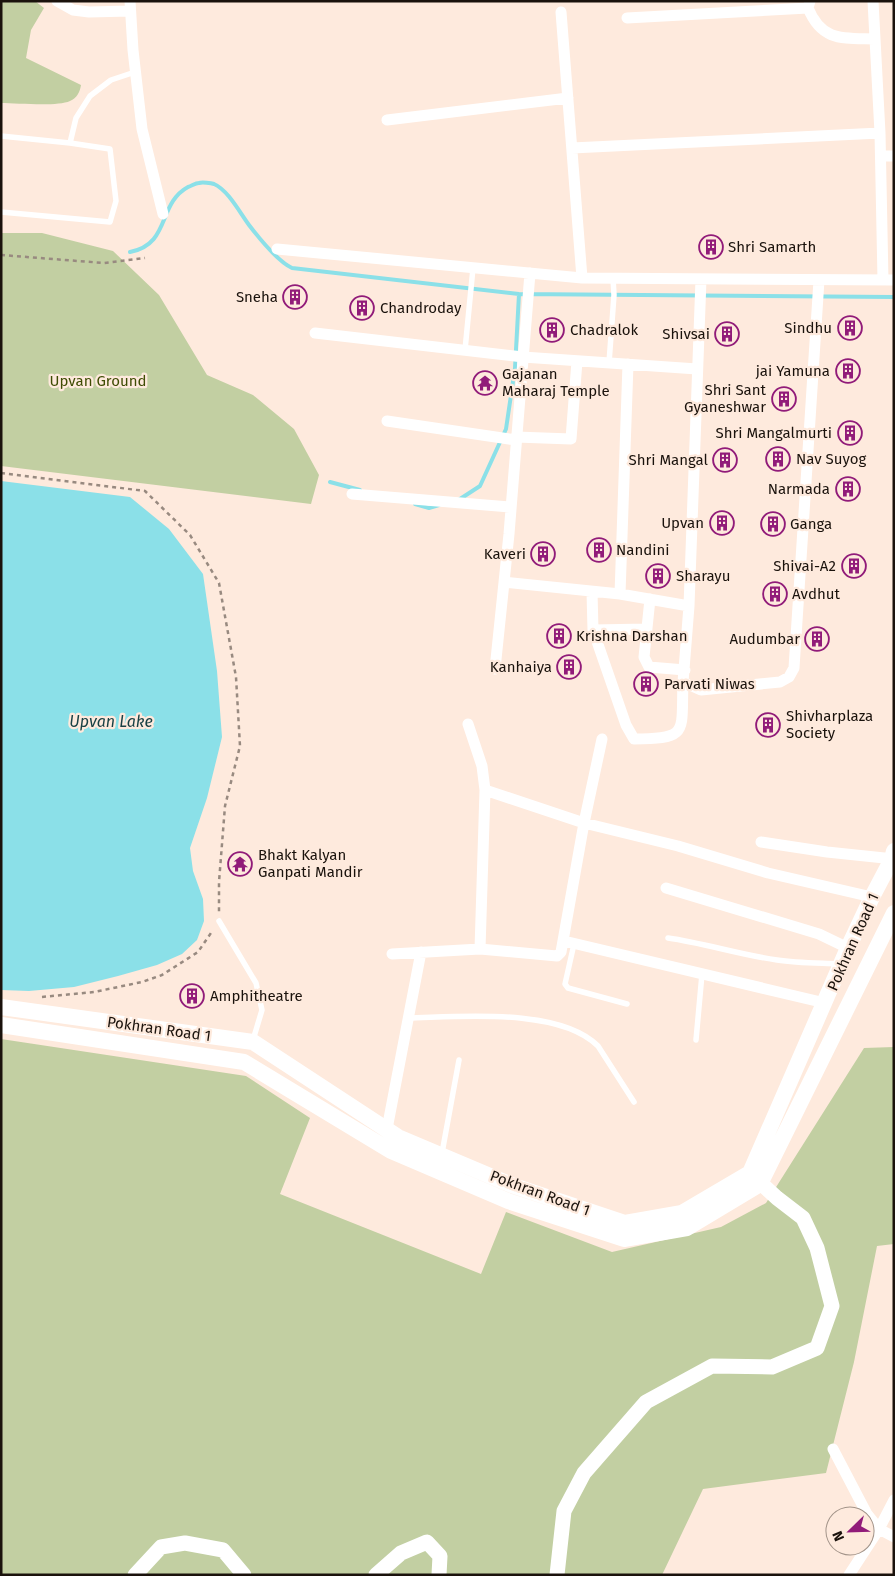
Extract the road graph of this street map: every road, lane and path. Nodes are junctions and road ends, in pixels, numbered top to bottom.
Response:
1 (57, 1) edge
2 (873, 1) edge
3 (809, 5) edge
4 (130, 6) edge
5 (561, 12) dead end
6 (627, 18) dead end
7 (875, 39) junction
8 (135, 72) junction
9 (568, 98) junction
10 (387, 120) dead end
11 (880, 133) junction
12 (1, 136) edge
13 (70, 143) junction
14 (572, 148) junction
15 (880, 156) junction
16 (894, 156) edge
17 (1, 212) edge
18 (163, 214) dead end
19 (277, 249) dead end
20 (1, 255) edge
21 (145, 258) dead end
22 (473, 268) junction
23 (530, 274) junction
24 (582, 278) junction
25 (613, 278) junction
26 (701, 279) junction
27 (819, 280) junction
28 (888, 280) edge
29 (315, 333) dead end
30 (465, 350) junction
31 (523, 357) junction
32 (577, 360) junction
33 (609, 363) junction
34 (628, 364) junction
35 (697, 369) junction
36 (387, 421) dead end
37 (516, 438) junction
38 (1, 473) edge
39 (352, 494) dead end
40 (510, 507) junction
41 (504, 582) junction
42 (592, 592) junction
43 (620, 594) junction
44 (650, 599) junction
45 (689, 606) junction
46 (647, 629) junction
47 (593, 630) junction
48 (495, 669) dead end
49 (685, 670) junction
50 (683, 682) junction
51 (468, 724) dead end
52 (602, 739) dead end
53 (485, 790) junction
54 (584, 823) junction
55 (760, 842) dead end
56 (893, 856) edge
57 (666, 888) dead end
58 (872, 897) junction
59 (894, 912) edge
60 (219, 921) junction
61 (668, 938) dead end
62 (569, 943) junction
63 (848, 948) junction
64 (480, 950) junction
65 (420, 952) junction
66 (392, 954) dead end
67 (842, 964) junction
68 (702, 974) junction
69 (40, 997) dead end
70 (825, 1003) junction
71 (628, 1004) dead end
72 (1, 1007) edge
73 (408, 1018) junction
74 (1, 1025) edge
75 (696, 1040) dead end
76 (253, 1042) junction
77 (459, 1060) dead end
78 (244, 1062) junction
79 (634, 1102) dead end
80 (386, 1129) junction
81 (442, 1155) junction
82 (755, 1178) junction
83 (833, 1449) dead end
84 (894, 1500) edge
85 (879, 1529) junction
86 (894, 1537) edge
87 (135, 1575) edge
88 (244, 1575) edge
89 (376, 1575) edge
90 (439, 1575) edge
91 (557, 1575) edge
92 (849, 1575) edge

1 - 4 street
2 - 7 street
3 - 6 street
3 - 7 street
4 - 8 street
5 - 9 street
7 - 11 street
8 - 13 lane
8 - 18 street
9 - 10 street
9 - 14 street
11 - 14 street
11 - 15 street
12 - 13 lane
13 - 17 lane
14 - 24 street
15 - 16 street
15 - 28 street
19 - 22 street
20 - 21 path
22 - 23 street
22 - 30 lane
23 - 24 street
23 - 31 street
24 - 25 street
25 - 26 street
25 - 33 lane
26 - 27 street
26 - 35 street
27 - 28 street
27 - 50 street
29 - 30 street
30 - 31 street
31 - 32 street
31 - 37 street
32 - 33 street
32 - 37 street
33 - 34 street
34 - 35 street
34 - 43 street
35 - 45 street
36 - 37 street
37 - 40 street
38 - 60 path
39 - 40 street
40 - 41 street
41 - 42 street
41 - 48 street
42 - 43 street
42 - 47 street
43 - 44 street
44 - 45 street
44 - 46 street
45 - 49 street
46 - 47 street
46 - 49 street
47 - 50 street
49 - 50 street
51 - 53 street
52 - 54 street
53 - 54 street
53 - 64 street
54 - 58 street
54 - 62 street
55 - 56 street
56 - 58 main road, Pokhran Road 1
57 - 63 street
58 - 63 main road, Pokhran Road 1
59 - 82 main road, Pokhran Road 1
60 - 69 path
60 - 76 lane
61 - 67 lane
62 - 64 street
62 - 68 street
62 - 71 lane
63 - 67 main road, Pokhran Road 1
64 - 65 street
65 - 66 street
65 - 73 street
67 - 70 main road, Pokhran Road 1
68 - 70 street
68 - 75 lane
70 - 82 main road, Pokhran Road 1
72 - 76 main road, Pokhran Road 1
73 - 79 lane
73 - 80 street
74 - 78 main road, Pokhran Road 1
76 - 78 main road
76 - 80 main road, Pokhran Road 1
77 - 81 lane
78 - 82 main road, Pokhran Road 1
80 - 81 main road, Pokhran Road 1
81 - 82 main road, Pokhran Road 1
82 - 91 street
83 - 85 street
84 - 85 street
85 - 86 street
85 - 92 street
87 - 88 street
89 - 90 street

